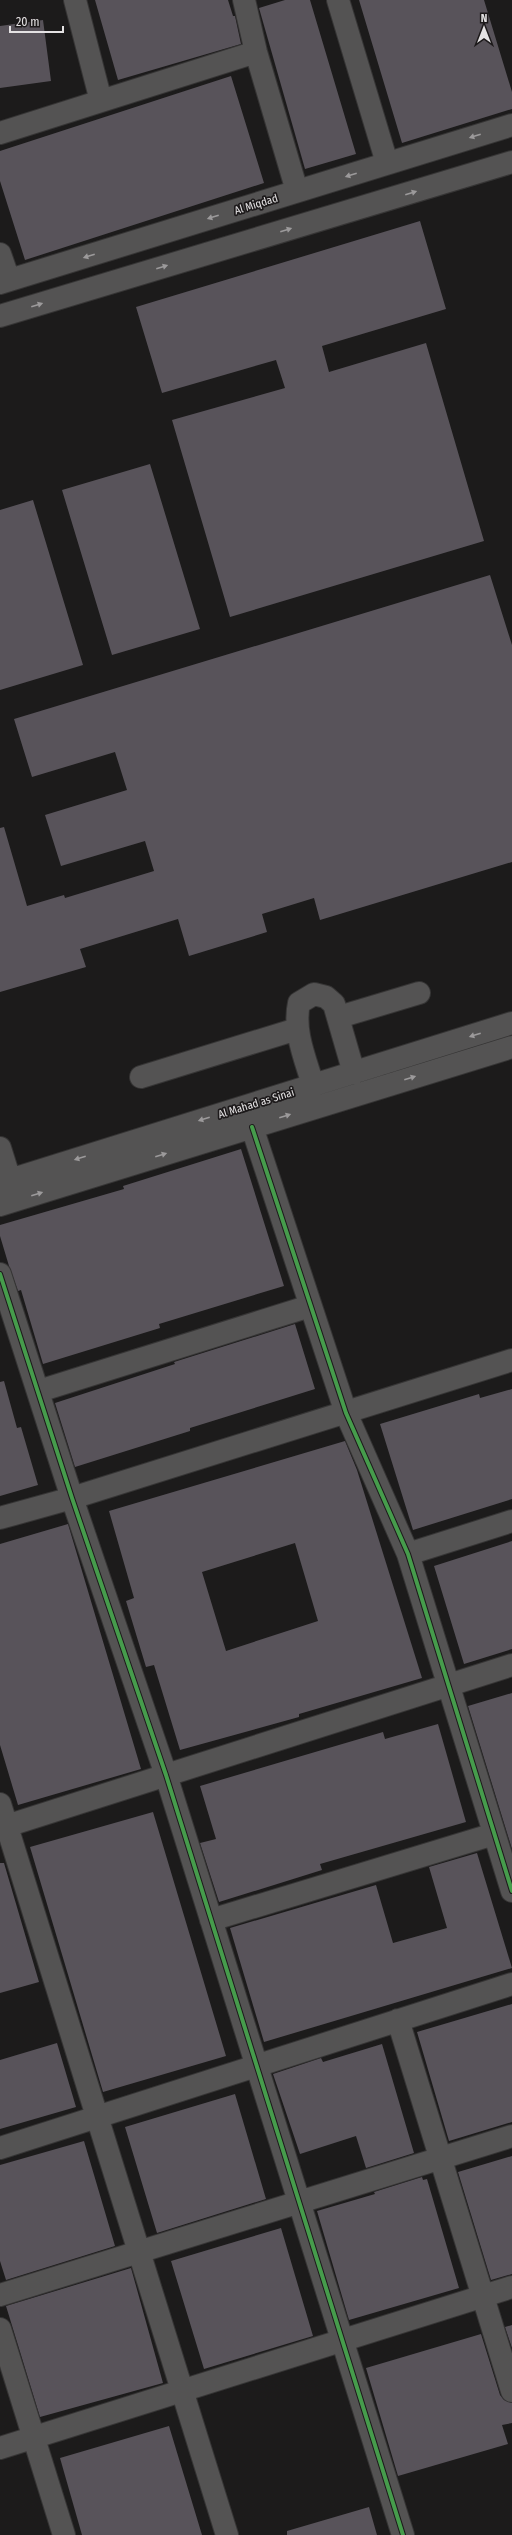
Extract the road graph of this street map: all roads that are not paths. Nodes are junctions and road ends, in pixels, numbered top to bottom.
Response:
1 (75, 0) edge
2 (244, 0) edge
3 (338, 0) edge
4 (256, 52) junction
5 (101, 101) junction
6 (512, 125) edge
7 (0, 133) edge
8 (512, 162) edge
9 (387, 163) junction
10 (297, 191) junction
11 (0, 254) edge
12 (4, 282) edge
13 (0, 316) edge
14 (419, 993) dead end
15 (339, 1017) junction
16 (512, 1023) edge
17 (297, 1029) junction
18 (512, 1047) edge
19 (354, 1073) junction
20 (141, 1077) dead end
21 (313, 1085) junction
22 (252, 1127) junction
23 (0, 1148) edge
24 (5, 1182) edge
25 (0, 1205) edge
26 (0, 1274) edge
27 (310, 1306) junction
28 (512, 1360) edge
29 (39, 1391) junction
30 (346, 1413) junction
31 (72, 1498) junction
32 (0, 1518) edge
33 (512, 1521) edge
34 (408, 1554) junction
35 (512, 1665) edge
36 (448, 1685) junction
37 (166, 1775) junction
38 (0, 1804) edge
39 (4, 1826) edge
40 (494, 1834) junction
41 (512, 1891) edge
42 (211, 1920) junction
43 (512, 1984) edge
44 (398, 2020) junction
45 (257, 2066) junction
46 (97, 2116) junction
47 (512, 2136) edge
48 (0, 2148) edge
49 (441, 2158) junction
50 (299, 2202) junction
51 (139, 2252) junction
52 (512, 2287) edge
53 (0, 2295) edge
54 (483, 2297) junction
55 (0, 2329) edge
56 (343, 2341) junction
57 (182, 2391) junction
58 (512, 2391) edge
59 (34, 2438) junction
60 (0, 2448) edge
61 (64, 2535) edge
62 (226, 2535) edge
63 (403, 2535) edge

1 - 5 street
2 - 4 street
3 - 9 street
4 - 5 street
4 - 10 street
5 - 7 street
6 -> 9 street, Al Miqdad
13 -> 8 street
9 -> 10 street, Al Miqdad
10 -> 12 street, Al Miqdad
11 - 12 street
14 - 15 street
15 - 17 street
15 - 19 street
16 -> 19 street, Al Mahad as Sinai
17 - 20 street
17 - 21 street
22 -> 18 street, Al Mahad as Sinai
19 - 21 street, Al Mahad as Sinai
21 -> 24 street, Al Mahad as Sinai
25 -> 22 street, Al Mahad as Sinai
22 - 27 street
23 - 24 street
26 - 29 street
27 - 29 street
27 - 30 street
28 - 30 street
29 - 31 street
30 - 31 street
30 - 34 street
31 - 32 street
31 - 37 street
33 - 34 street
34 - 36 street
35 - 36 street
36 - 37 street
36 - 40 street
37 - 39 street
37 - 42 street
38 - 39 street
39 - 46 street
40 - 41 street
40 - 42 street
42 - 45 street
43 - 44 street
44 - 45 street
44 - 49 street
45 - 46 street
45 - 50 street
46 - 48 street
46 - 51 street
47 - 49 street
49 - 50 street
49 - 54 street
50 - 51 street
50 - 56 street
51 - 53 street
51 - 57 street
52 - 54 street
54 - 56 street
54 - 58 street
55 - 59 street
56 - 57 street
56 - 63 street
57 - 59 street
57 - 62 street
59 - 60 street
59 - 61 street

